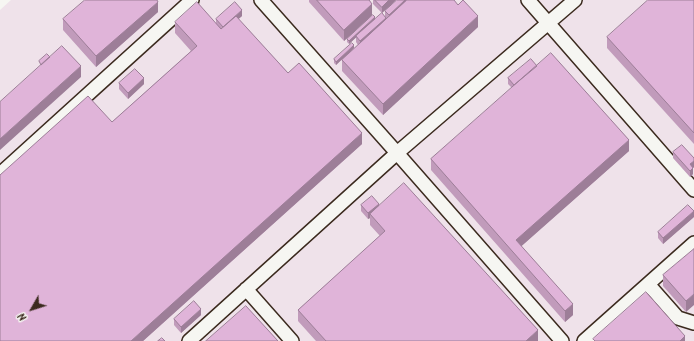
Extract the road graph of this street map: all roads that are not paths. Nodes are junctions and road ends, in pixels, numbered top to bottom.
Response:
1 (192, 0) edge
2 (261, 0) edge
3 (528, 0) edge
4 (575, 0) edge
5 (549, 24) junction
6 (397, 153) junction
7 (0, 174) edge
8 (694, 190) edge
9 (694, 242) edge
10 (648, 284) junction
11 (246, 289) junction
12 (694, 323) edge
13 (189, 341) edge
14 (292, 341) edge
15 (562, 341) edge
16 (584, 341) edge

1 - 7 street
2 - 6 street
3 - 5 street
4 - 5 street
5 - 6 street
5 - 8 street
6 - 11 street
6 - 15 street
9 - 10 street
10 - 12 street
10 - 16 street
11 - 13 street
11 - 14 street

